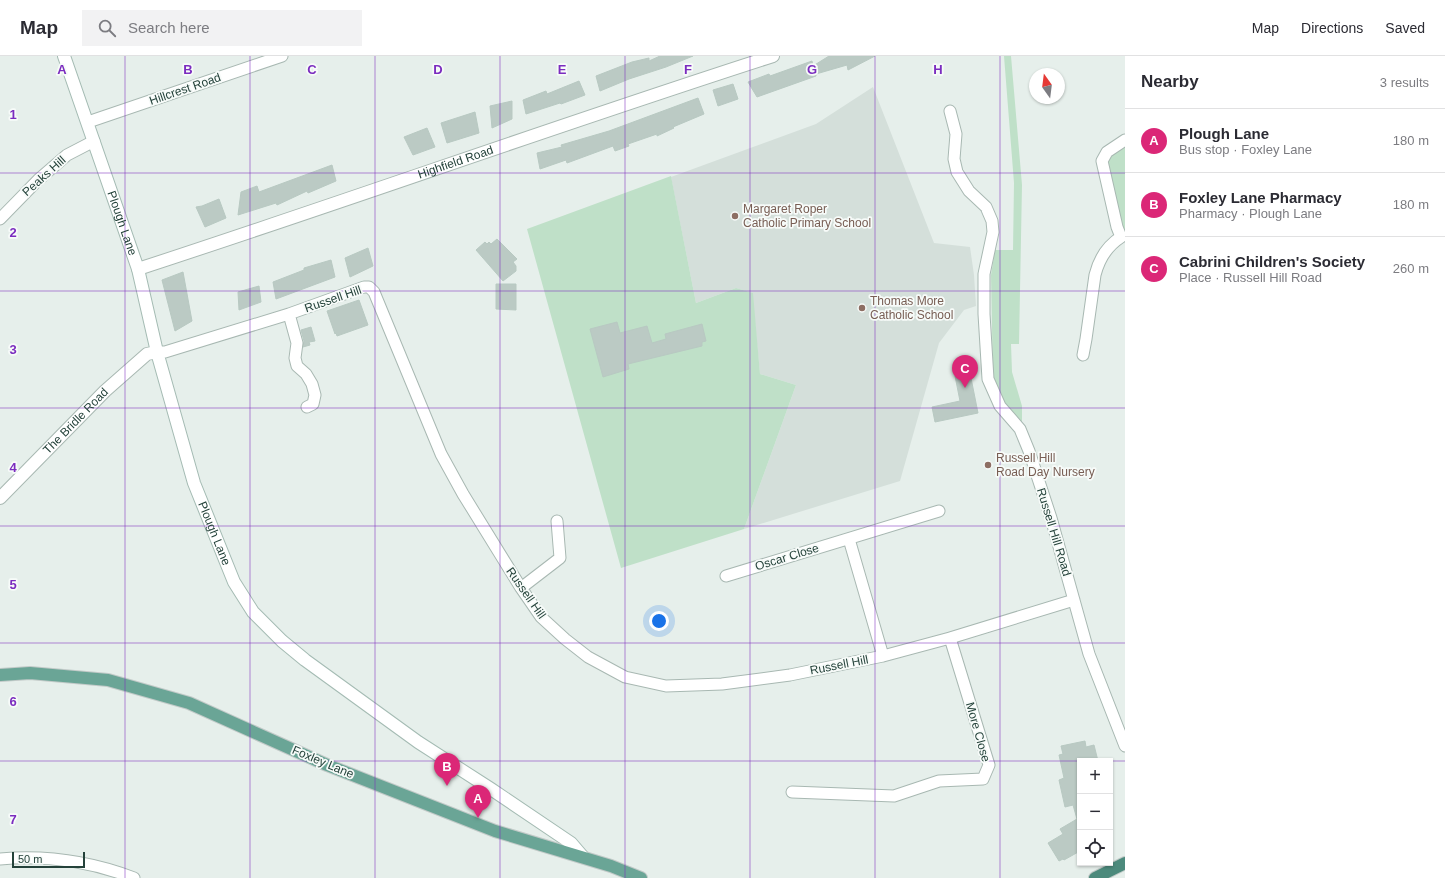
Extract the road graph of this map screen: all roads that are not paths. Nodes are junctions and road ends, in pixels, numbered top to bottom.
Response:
1 (64, 56) edge
2 (282, 56) edge
3 (773, 56) edge
4 (269, 58) edge
5 (950, 111) dead end
6 (88, 122) junction
7 (1125, 140) edge
8 (94, 141) junction
9 (0, 220) edge
10 (1123, 237) edge
11 (138, 270) junction
12 (289, 314) junction
13 (157, 352) junction
14 (1083, 355) dead end
15 (307, 407) dead end
16 (0, 498) edge
17 (939, 512) dead end
18 (557, 521) dead end
19 (849, 539) junction
20 (726, 576) dead end
21 (521, 588) junction
22 (1074, 600) junction
23 (950, 638) junction
24 (883, 656) junction
25 (0, 676) edge
26 (1125, 746) edge
27 (792, 792) dead end
28 (582, 857) junction
29 (0, 859) edge
30 (1125, 863) edge
31 (134, 878) edge
32 (641, 878) edge
33 (1095, 878) edge

1 - 6 main road, Plough Lane
2 - 4 street, Hillcrest Road
3 - 11 main road, Highfield Road
4 - 6 street, Hillcrest Road
5 - 22 street, Russell Hill Road
6 - 8 main road, Plough Lane
7 - 10 street
8 - 9 street, Peaks Hill
8 - 11 main road, Plough Lane
10 - 14 street
11 - 13 main road, Plough Lane
12 - 13 street, Russell Hill
12 - 15 street
12 - 21 street, Russell Hill
13 - 16 main road, The Bridle Road
13 - 28 main road, Plough Lane
17 - 19 street, Oscar Close
18 - 21 street
19 - 20 street, Oscar Close
19 - 24 street
21 - 24 street, Russell Hill
22 - 23 street, Russell Hill
22 - 26 street, Russell Hill Road
23 - 24 street, Russell Hill
23 - 27 street, More Close
25 - 28 main road, Foxley Lane
28 - 32 main road, Foxley Lane
29 - 31 street
30 - 33 highway

